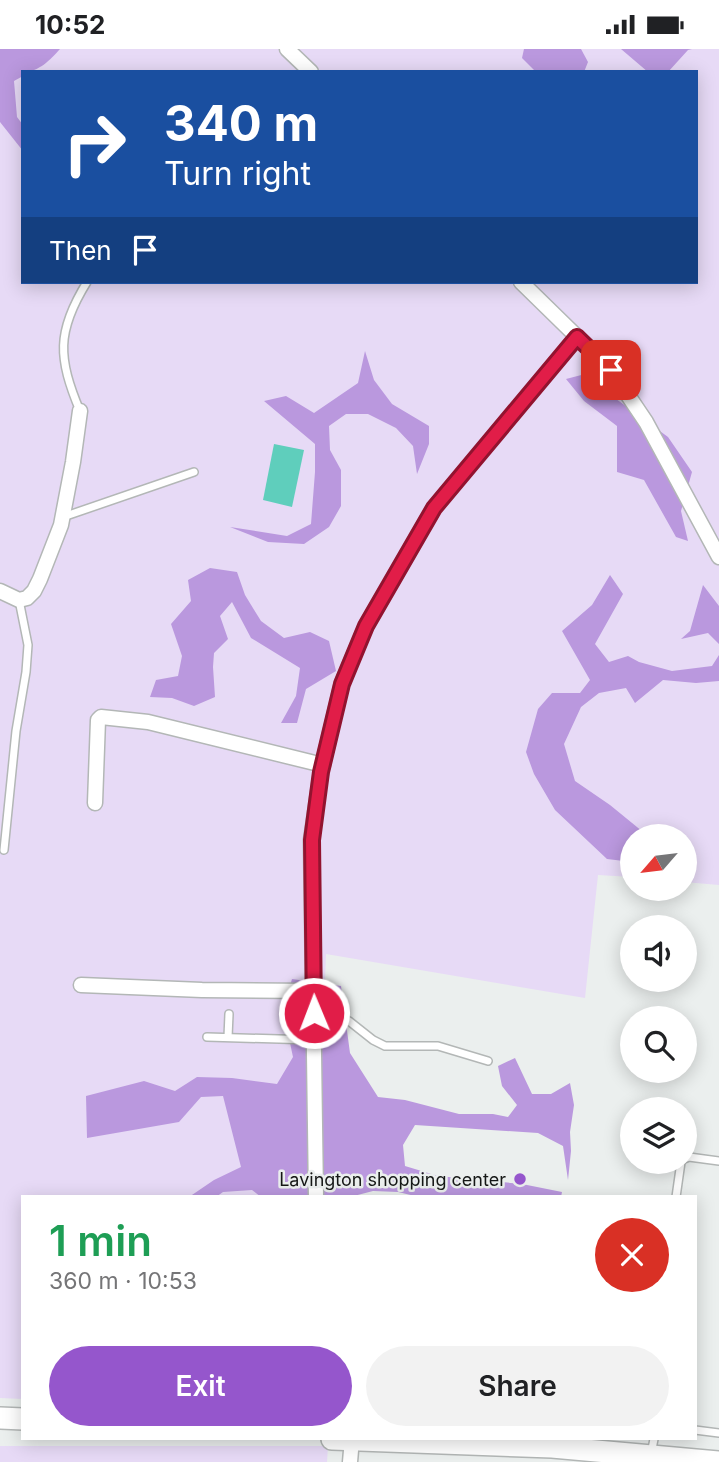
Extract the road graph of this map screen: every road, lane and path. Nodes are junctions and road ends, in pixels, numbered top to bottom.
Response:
1 (294, 51) edge
2 (309, 70) edge
3 (87, 284) edge
4 (523, 284) edge
5 (577, 337) junction
6 (80, 411) joint
7 (194, 472) dead end
8 (63, 517) junction
9 (719, 557) edge
10 (0, 591) edge
11 (19, 600) junction
12 (323, 765) junction
13 (95, 803) dead end
14 (4, 850) dead end
15 (81, 985) dead end
16 (312, 991) junction
17 (314, 1013) junction
18 (229, 1014) dead end
19 (207, 1037) dead end
20 (228, 1037) junction
21 (314, 1040) junction
22 (488, 1061) dead end
23 (697, 1158) edge
24 (719, 1161) edge
25 (680, 1174) edge
26 (316, 1195) edge
27 (676, 1195) edge
28 (0, 1418) edge
29 (21, 1419) edge
30 (697, 1430) edge
31 (719, 1433) edge
32 (352, 1440) edge
33 (377, 1440) edge
34 (643, 1452) edge
35 (350, 1462) edge
36 (718, 1462) edge

1 - 2 street
3 - 6 lane
4 - 5 street
5 - 9 street
5 - 12 street
6 - 8 street
7 - 8 lane
8 - 11 street
10 - 11 street
11 - 14 lane
12 - 13 street
12 - 16 street
15 - 16 street
16 - 17 street
17 - 21 street
17 - 22 lane
18 - 20 lane
19 - 20 lane
20 - 21 lane
21 - 26 street
23 - 24 lane
25 - 27 lane
28 - 29 main road
30 - 31 lane
32 - 35 street
33 - 34 main road
34 - 36 main road

